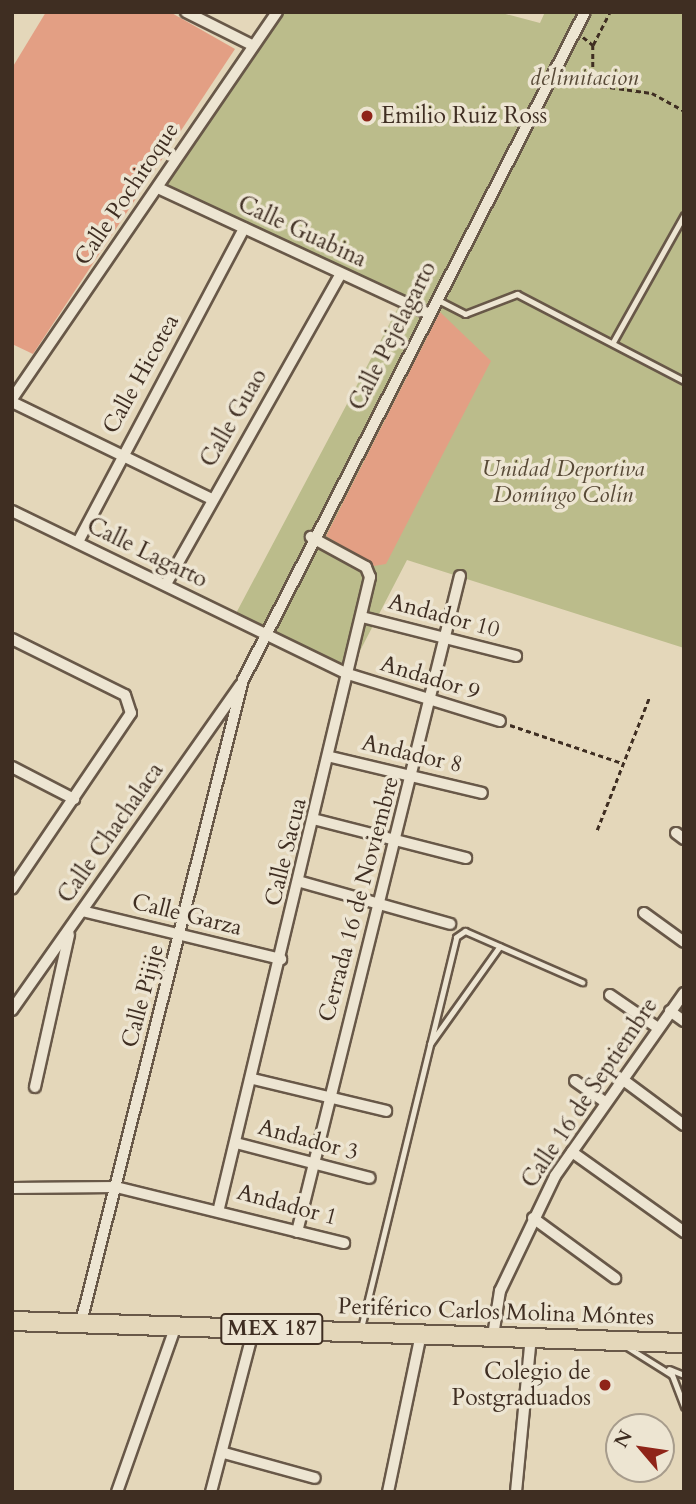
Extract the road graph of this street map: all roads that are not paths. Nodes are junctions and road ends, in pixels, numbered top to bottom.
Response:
1 (186, 12) edge
2 (277, 12) edge
3 (585, 12) edge
4 (252, 45) junction
5 (158, 188) junction
6 (684, 215) edge
7 (244, 228) junction
8 (341, 274) junction
9 (436, 299) junction
10 (429, 314) junction
11 (613, 342) junction
12 (684, 381) edge
13 (12, 401) edge
14 (120, 455) junction
15 (212, 499) junction
16 (12, 511) edge
17 (311, 537) junction
18 (78, 542) junction
19 (460, 576) dead end
20 (166, 584) junction
21 (362, 617) junction
22 (262, 634) junction
23 (12, 639) edge
24 (446, 639) junction
25 (516, 656) dead end
26 (348, 674) junction
27 (243, 680) junction
28 (432, 702) junction
29 (500, 721) road end
30 (331, 757) junction
31 (12, 767) edge
32 (412, 776) junction
33 (482, 793) dead end
34 (74, 799) junction
35 (317, 820) junction
36 (395, 842) junction
37 (466, 858) dead end
38 (301, 882) junction
39 (12, 889) edge
40 (379, 903) junction
41 (82, 911) junction
42 (643, 913) dead end
43 (450, 925) dead end
44 (70, 928) junction
45 (181, 934) junction
46 (684, 943) edge
47 (500, 946) junction
48 (281, 959) junction
49 (582, 982) dead end
50 (684, 993) edge
51 (610, 995) dead end
52 (12, 1010) edge
53 (670, 1012) junction
54 (684, 1021) edge
55 (658, 1028) junction
56 (428, 1046) junction
57 (253, 1079) junction
58 (622, 1079) junction
59 (575, 1081) dead end
60 (35, 1087) dead end
61 (329, 1098) junction
62 (605, 1102) junction
63 (386, 1111) dead end
64 (684, 1125) edge
65 (236, 1143) junction
66 (572, 1152) junction
67 (313, 1162) junction
68 (370, 1178) dead end
69 (116, 1187) junction
70 (12, 1188) edge
71 (219, 1208) junction
72 (533, 1219) junction
73 (297, 1231) junction
74 (684, 1232) edge
75 (344, 1242) dead end
76 (615, 1278) dead end
77 (12, 1321) edge
78 (81, 1322) junction
79 (176, 1325) junction
80 (254, 1328) junction
81 (360, 1331) junction
82 (421, 1334) junction
83 (493, 1336) junction
84 (531, 1336) junction
85 (615, 1340) junction
86 (684, 1343) edge
87 (657, 1364) junction
88 (684, 1375) edge
89 (684, 1407) edge
90 (224, 1452) junction
91 (315, 1478) dead end
92 (117, 1492) edge
93 (211, 1492) edge
94 (388, 1492) edge
95 (516, 1492) edge

1 - 4 street
2 - 4 street, Calle Pochitoque
3 - 9 street, Calle Pejelagarto
4 - 5 street, Calle Pochitoque
5 - 7 street, Calle Guabina
5 - 13 street, Calle Pochitoque
6 - 11 lane
7 - 8 street, Calle Guabina
7 - 14 street, Calle Hicotea
8 - 10 street, Calle Guabina
8 - 15 street, Calle Guao
9 - 10 street, Calle Pejelagarto
9 - 11 lane
10 - 17 street, Calle Pejelagarto
11 - 12 lane
13 - 14 street
14 - 15 street
14 - 18 street, Calle Hicotea
15 - 20 street, Calle Guao
16 - 18 street, Calle Lagarto
17 - 21 street, Calle Sacua
17 - 22 street, Calle Pejelagarto
18 - 20 street, Calle Lagarto
19 - 24 street, Cerrada 16 de Noviembre
20 - 22 street, Calle Lagarto
21 - 24 street, Andador 10
21 - 26 street, Calle Sacua
22 - 26 street, Calle Lagarto
22 - 27 street, Calle Pejelagarto
23 - 34 street
24 - 25 street, Andador 10
24 - 28 street, Cerrada 16 de Noviembre
26 - 28 street, Andador 9
26 - 30 street, Calle Sacua
27 - 41 street, Calle Chachalaca
27 - 45 street, Calle Pijije
28 - 29 street, Andador 9
28 - 32 street, Cerrada 16 de Noviembre
30 - 32 street, Andador 8
30 - 35 street, Calle Sacua
31 - 34 street
32 - 33 street, Andador 8
32 - 36 street, Cerrada 16 de Noviembre
34 - 39 street
35 - 36 street
35 - 38 street, Calle Sacua
36 - 37 street
36 - 40 street, Cerrada 16 de Noviembre
38 - 40 street
38 - 48 street, Calle Sacua
40 - 43 street
40 - 61 street, Cerrada 16 de Noviembre
41 - 44 street, Calle Chachalaca
41 - 45 street, Calle Garza
42 - 46 street
44 - 52 street, Calle Chachalaca
44 - 60 street
45 - 48 street, Calle Garza
45 - 69 street, Calle Pijije
47 - 49 lane
47 - 56 lane
47 - 56 lane
48 - 57 street, Calle Sacua
50 - 53 street, Calle 16 de Septiembre
51 - 55 street
53 - 54 street
53 - 55 street, Calle 16 de Septiembre
55 - 58 street, Calle 16 de Septiembre
56 - 81 lane
57 - 61 street
57 - 65 street, Calle Sacua
58 - 62 street, Calle 16 de Septiembre
58 - 64 street
59 - 62 street
61 - 63 street
61 - 67 street, Cerrada 16 de Noviembre
62 - 66 street, Calle 16 de Septiembre
65 - 67 street, Andador 3
65 - 71 street, Calle Sacua
66 - 72 street, Calle 16 de Septiembre
66 - 74 street
67 - 68 street, Andador 3
67 - 73 street, Cerrada 16 de Noviembre
69 - 70 street, Andador 1
69 - 71 street, Andador 1
69 - 78 street, Calle Pijije
71 - 73 street, Andador 1
72 - 76 street
72 - 83 street, Calle 16 de Septiembre
73 - 75 street, Andador 1
77 - 78 main road, Periférico Carlos Molina Móntes / MEX 187
78 - 79 main road, Periférico Carlos Molina Móntes / MEX 187
79 - 80 main road, Periférico Carlos Molina Móntes / MEX 187
79 - 92 street
80 - 81 main road, Periférico Carlos Molina Móntes / MEX 187
80 - 90 street
81 - 82 main road, Periférico Carlos Molina Móntes / MEX 187
82 - 83 main road, Periférico Carlos Molina Móntes / MEX 187
82 - 94 street
83 - 84 main road, Periférico Carlos Molina Móntes / MEX 187
84 - 85 main road, Periférico Carlos Molina Móntes / MEX 187
84 - 95 street
85 - 86 main road, Periférico Carlos Molina Móntes / MEX 187
85 - 87 lane
87 - 88 lane
87 - 89 lane
90 - 91 street
90 - 93 street

